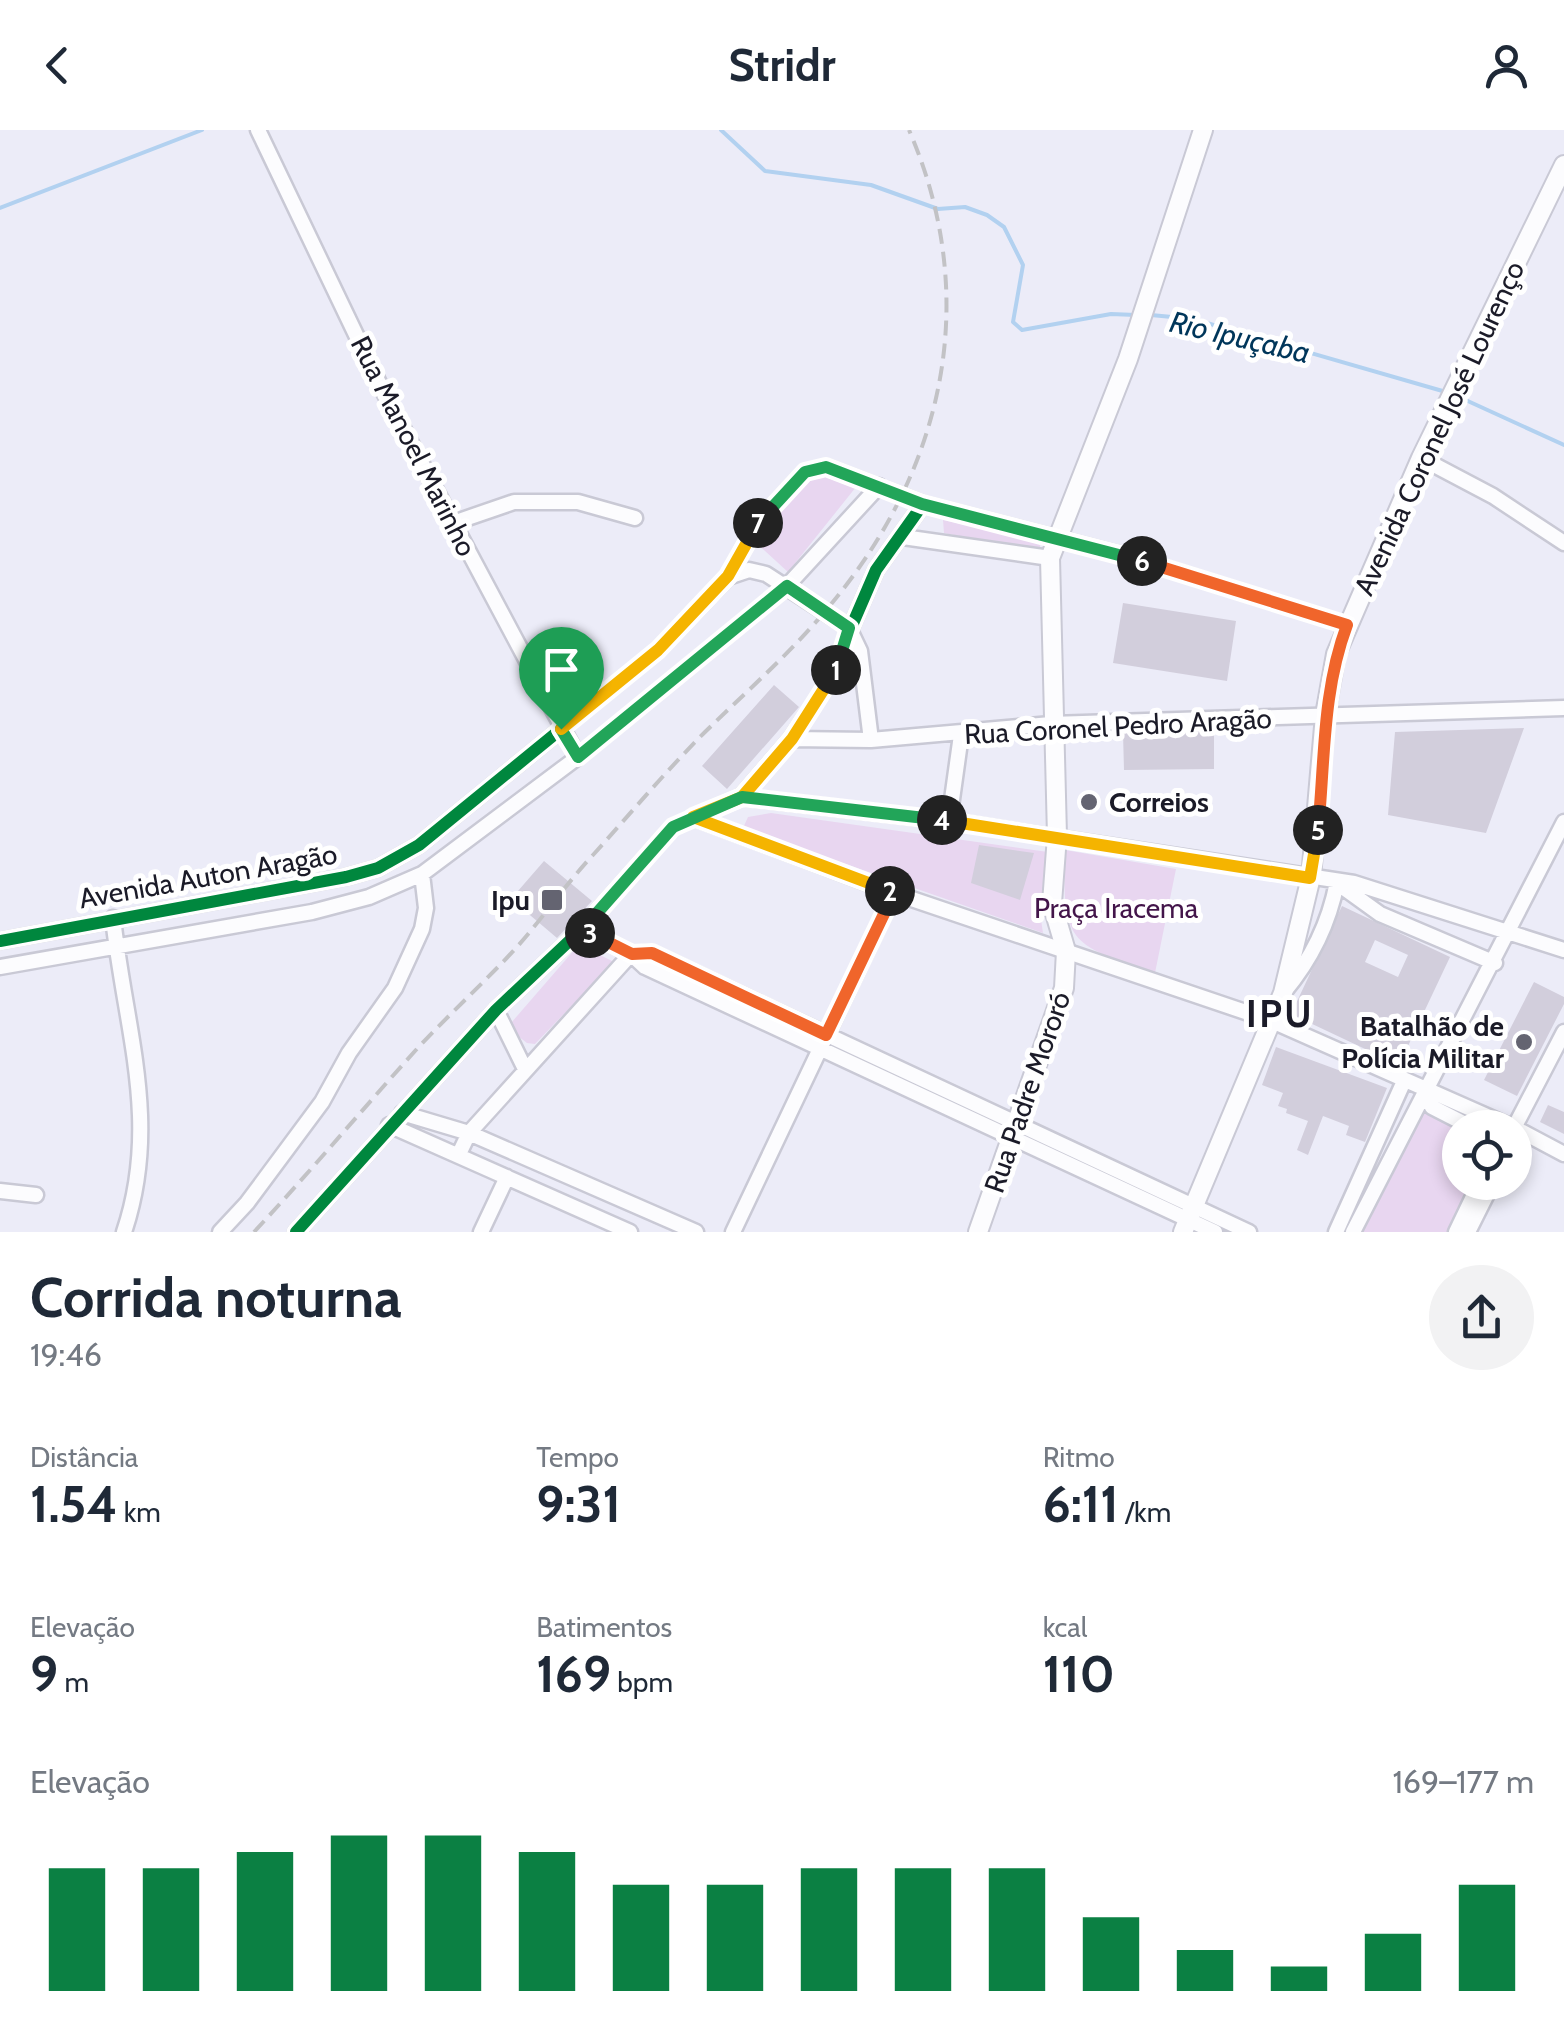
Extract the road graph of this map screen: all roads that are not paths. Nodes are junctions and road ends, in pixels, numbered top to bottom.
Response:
1 (1203, 130) edge
2 (261, 136) edge
3 (1564, 165) edge
4 (1421, 458) junction
5 (879, 486) junction
6 (922, 504) junction
7 (635, 518) dead end
8 (453, 523) junction
9 (902, 537) junction
10 (1057, 537) junction
11 (1564, 543) edge
12 (1050, 558) junction
13 (728, 576) junction
14 (787, 586) junction
15 (1347, 625) junction
16 (849, 628) junction
17 (1564, 708) edge
18 (1325, 715) junction
19 (1050, 724) junction
20 (561, 729) junction
21 (961, 735) junction
22 (792, 739) junction
23 (871, 740) junction
24 (578, 757) junction
25 (742, 797) junction
26 (693, 817) junction
27 (949, 820) junction
28 (1564, 822) edge
29 (1057, 836) junction
30 (422, 874) junction
31 (1310, 878) junction
32 (1337, 882) junction
33 (894, 893) junction
34 (113, 918) junction
35 (582, 930) junction
36 (1510, 933) junction
37 (0, 940) edge
38 (116, 947) junction
39 (1564, 950) edge
40 (1066, 951) junction
41 (632, 954) junction
42 (1495, 963) junction
43 (0, 967) edge
44 (1283, 992) junction
45 (496, 1010) junction
46 (1272, 1022) junction
47 (1564, 1032) edge
48 (823, 1041) junction
49 (525, 1069) junction
50 (1404, 1082) junction
51 (1423, 1089) junction
52 (1472, 1110) edge
53 (1523, 1110) edge
54 (402, 1112) junction
55 (1442, 1112) edge
56 (389, 1125) junction
57 (1015, 1130) junction
58 (469, 1134) junction
59 (1532, 1137) edge
60 (459, 1154) junction
61 (1564, 1154) edge
62 (507, 1177) junction
63 (0, 1191) edge
64 (36, 1195) dead end
65 (1471, 1200) edge
66 (1483, 1200) edge
67 (1188, 1220) edge
68 (124, 1232) edge
69 (220, 1232) edge
70 (296, 1232) edge
71 (481, 1232) edge
72 (630, 1232) edge
73 (696, 1232) edge
74 (733, 1232) edge
75 (978, 1232) edge
76 (1215, 1232) edge
77 (1249, 1232) edge
78 (1336, 1232) edge
79 (1354, 1232) edge
80 (1456, 1232) edge
81 (1468, 1232) edge

1 - 10 main road
2 - 8 street, Rua Manoel Marinho
3 - 4 main road, Avenida Coronel José Lourenço
4 - 11 street
4 - 15 main road, Avenida Coronel José Lourenço
5 - 6 street, Avenida Auton Aragão
5 - 13 street, Avenida Auton Aragão
5 - 14 street, Avenida Auton Aragão
6 - 9 street
6 - 10 street, Avenida Auton Aragão
7 - 8 street
8 - 20 street, Rua Manoel Marinho
9 - 12 street
9 - 16 street
10 - 12 main road
10 - 15 street, Avenida Auton Aragão
12 - 19 main road
13 - 14 street
13 - 20 street, Avenida Auton Aragão
14 - 16 street
14 - 24 street, Avenida Auton Aragão
15 - 18 main road, Avenida Coronel José Lourenço
16 - 22 street
16 - 23 street
17 - 18 street, Rua Coronel Pedro Aragão
18 - 19 street, Rua Coronel Pedro Aragão
18 - 31 main road, Avenida Coronel José Lourenço
19 - 21 street, Rua Coronel Pedro Aragão
19 - 29 main road
20 - 24 street, Rua Manoel Marinho
20 - 34 street, Avenida Auton Aragão
21 - 23 street, Rua Coronel Pedro Aragão
21 - 27 street
22 - 23 street, Rua Coronel Pedro Aragão
22 - 25 street
24 - 30 street, Avenida Auton Aragão
25 - 26 street
25 - 27 street
26 - 33 street
26 - 35 street
27 - 29 street
28 - 36 street
29 - 31 street
29 - 40 main road
30 - 38 street, Avenida Auton Aragão
30 - 69 street
31 - 32 street
31 - 44 main road, Avenida Coronel José Lourenço
32 - 36 street
32 - 42 street
32 - 44 street, Avenida Coronel José Lourenço
33 - 40 street
33 - 48 street
34 - 37 street, Avenida Auton Aragão
34 - 38 street
35 - 41 street
35 - 45 street
36 - 39 street
36 - 42 street
38 - 43 street, Avenida Auton Aragão
38 - 68 street
40 - 46 street
40 - 57 main road, Rua Padre Mororó
41 - 48 street
41 - 49 street
42 - 51 street
44 - 46 main road, Avenida Coronel José Lourenço
45 - 49 street
45 - 54 street
46 - 50 street
46 - 67 main road, Avenida Coronel José Lourenço
47 - 53 street
48 - 57 street
48 - 74 street
49 - 58 street
50 - 51 street
50 - 78 street
51 - 52 street
51 - 55 street
51 - 79 street
54 - 56 street
54 - 58 street
56 - 60 street
56 - 70 street
57 - 67 street
57 - 75 main road, Rua Padre Mororó
58 - 60 street
58 - 73 street
59 - 61 street
60 - 62 street
62 - 71 street
62 - 72 street
63 - 64 street
65 - 80 street
66 - 81 street
67 - 76 street
67 - 77 street

